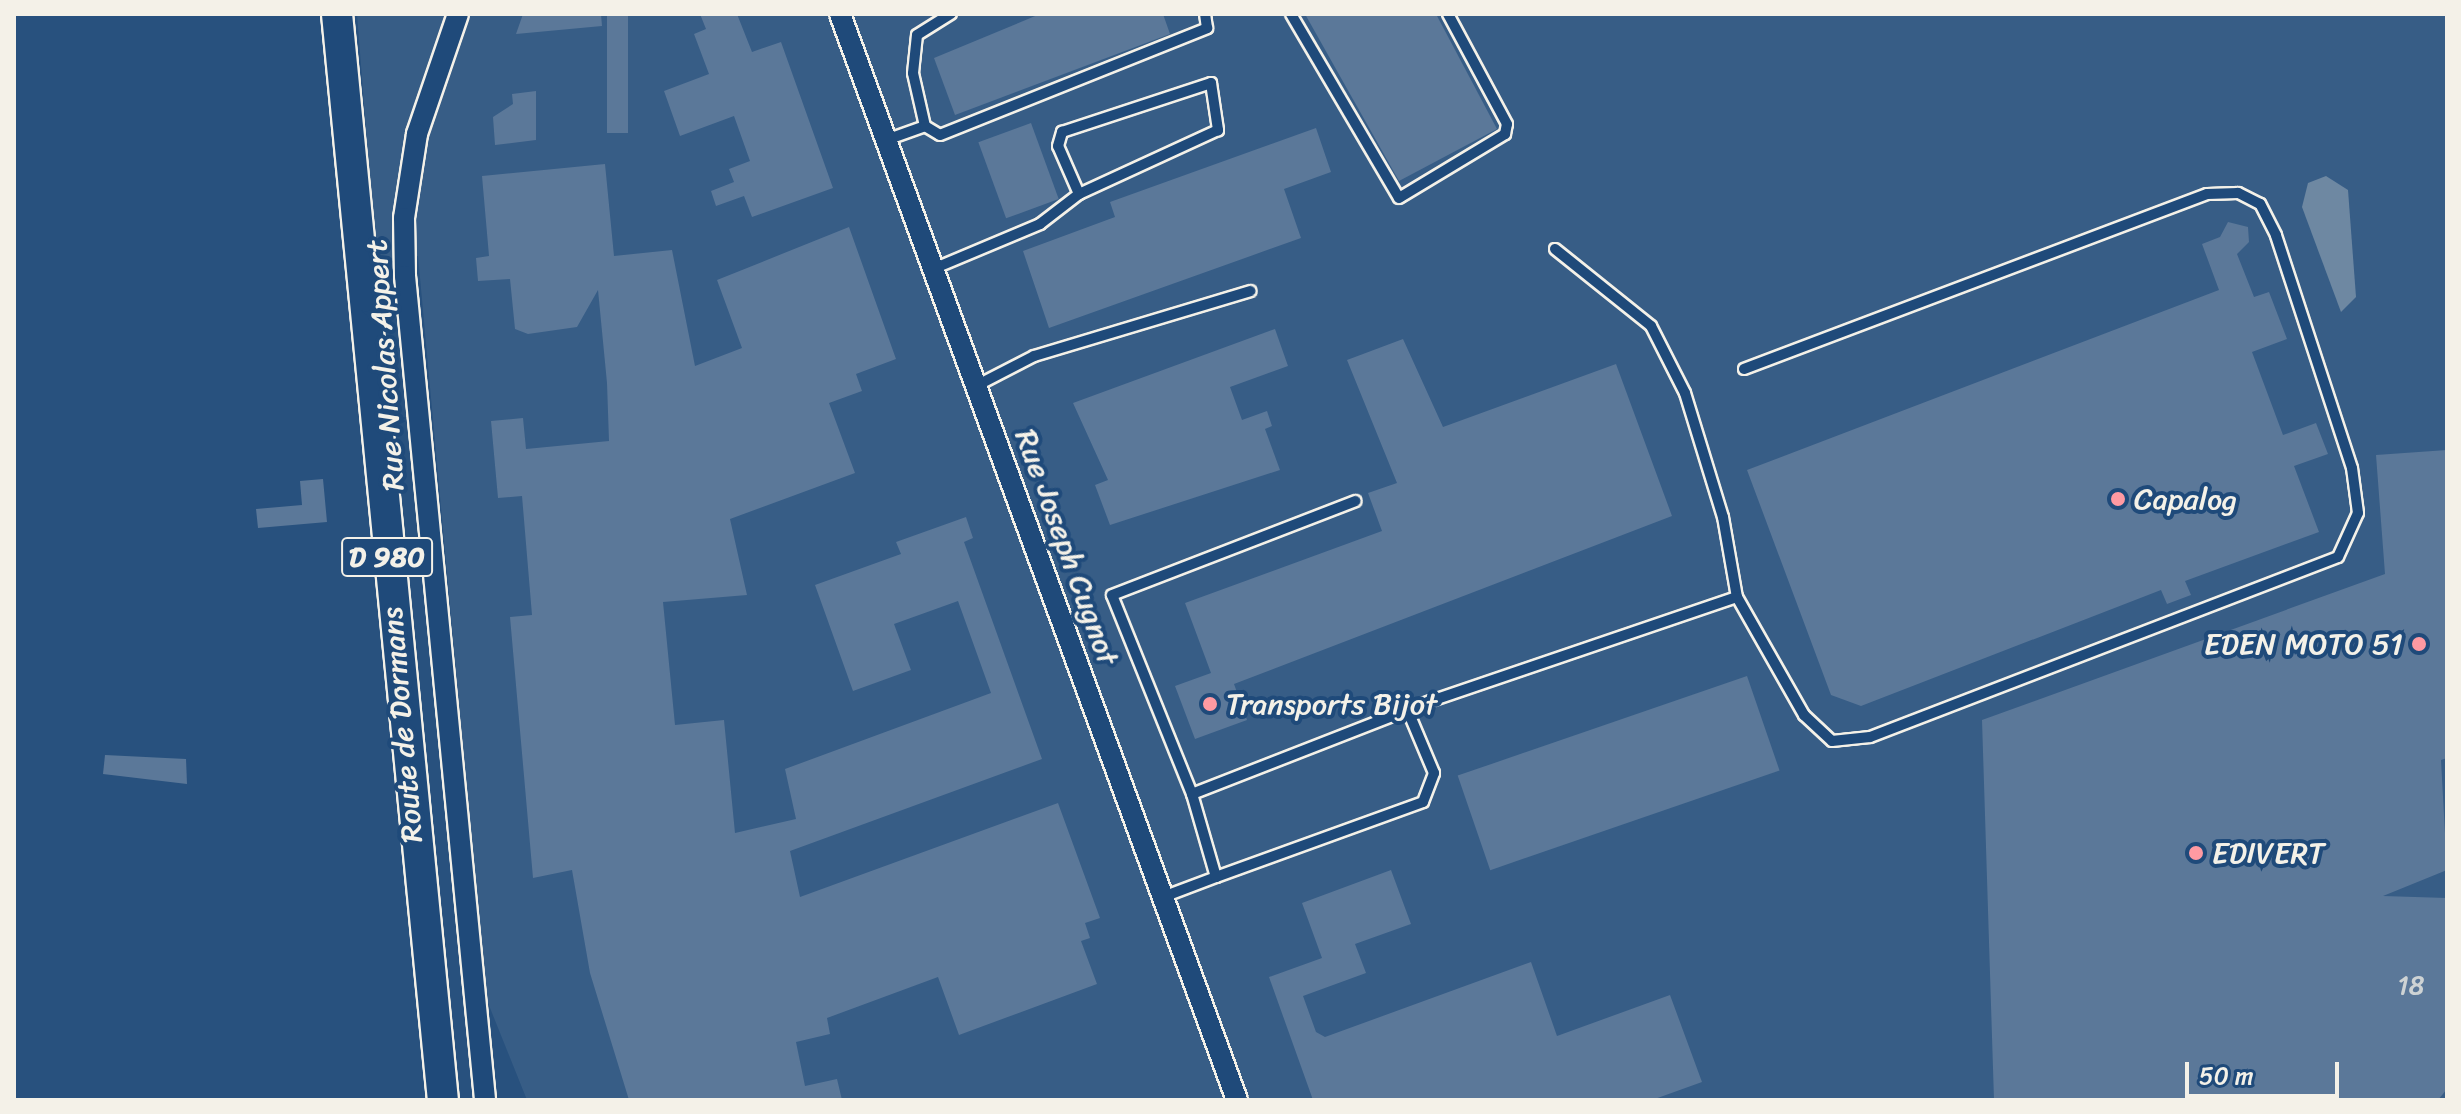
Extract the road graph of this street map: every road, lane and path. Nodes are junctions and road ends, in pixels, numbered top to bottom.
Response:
1 (337, 14) edge
2 (458, 14) edge
3 (840, 14) edge
4 (951, 14) edge
5 (1205, 14) edge
6 (1291, 14) edge
7 (1448, 14) edge
8 (925, 126) junction
9 (886, 140) junction
10 (1079, 194) junction
11 (1555, 249) dead end
12 (933, 269) junction
13 (1250, 291) dead end
14 (1744, 369) dead end
15 (976, 386) junction
16 (1356, 501) dead end
17 (1737, 597) junction
18 (1408, 711) junction
19 (1192, 794) junction
20 (1216, 877) junction
21 (1163, 897) junction
22 (443, 1100) edge
23 (485, 1100) edge
24 (1237, 1100) edge

1 - 22 main road, Route de Dormans / D 980
2 - 23 street, Rue Nicolas Appert
3 - 9 street, Rue Joseph Cugnot
4 - 8 lane
5 - 8 lane
6 - 7 lane
8 - 9 lane
9 - 12 street, Rue Joseph Cugnot
10 - 10 lane
10 - 12 lane
11 - 17 lane
12 - 15 street, Rue Joseph Cugnot
13 - 15 lane
14 - 17 lane
15 - 21 street, Rue Joseph Cugnot
16 - 19 lane
17 - 18 lane
18 - 19 lane
18 - 20 lane
19 - 20 lane
20 - 21 lane
21 - 24 street, Rue Joseph Cugnot

